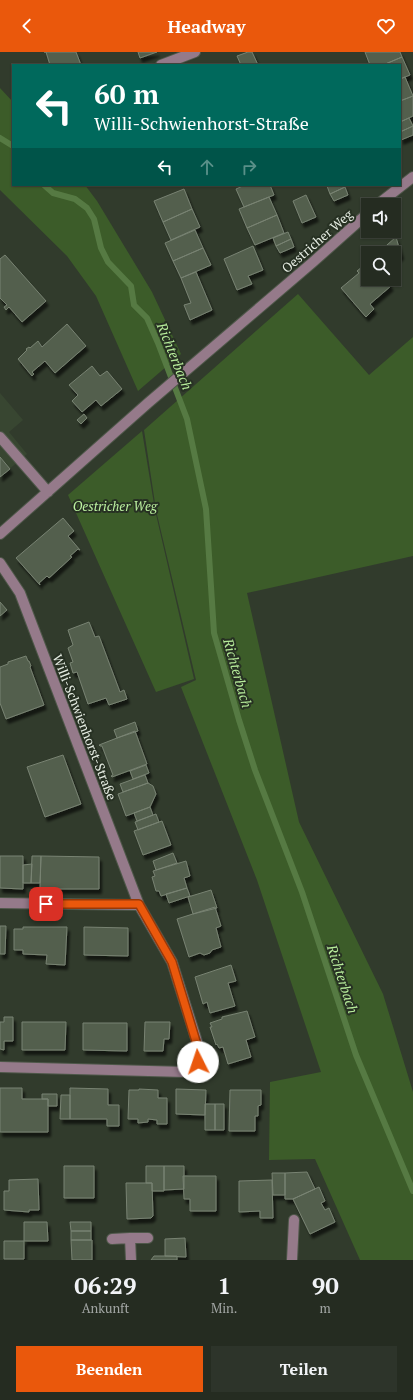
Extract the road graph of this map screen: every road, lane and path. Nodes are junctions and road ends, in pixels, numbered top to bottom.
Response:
1 (195, 52) edge
2 (164, 64) edge
3 (413, 177) edge
4 (387, 198) edge
5 (361, 219) edge
6 (0, 437) edge
7 (48, 492) junction
8 (0, 534) edge
9 (0, 563) edge
10 (0, 903) edge
11 (139, 904) junction
12 (0, 1067) edge
13 (294, 1220) dead end
14 (130, 1238) junction
15 (148, 1238) dead end
16 (112, 1239) dead end
17 (130, 1260) edge
18 (292, 1260) edge

1 - 2 street
3 - 4 street
5 - 7 street, Oestricher Weg
6 - 7 street
7 - 8 street, Oestricher Weg
9 - 11 street, Willi-Schwienhorst-Straße
10 - 11 street
11 - 12 street, Willi-Schwienhorst-Straße
13 - 18 street
14 - 15 street
14 - 16 street
14 - 17 street

